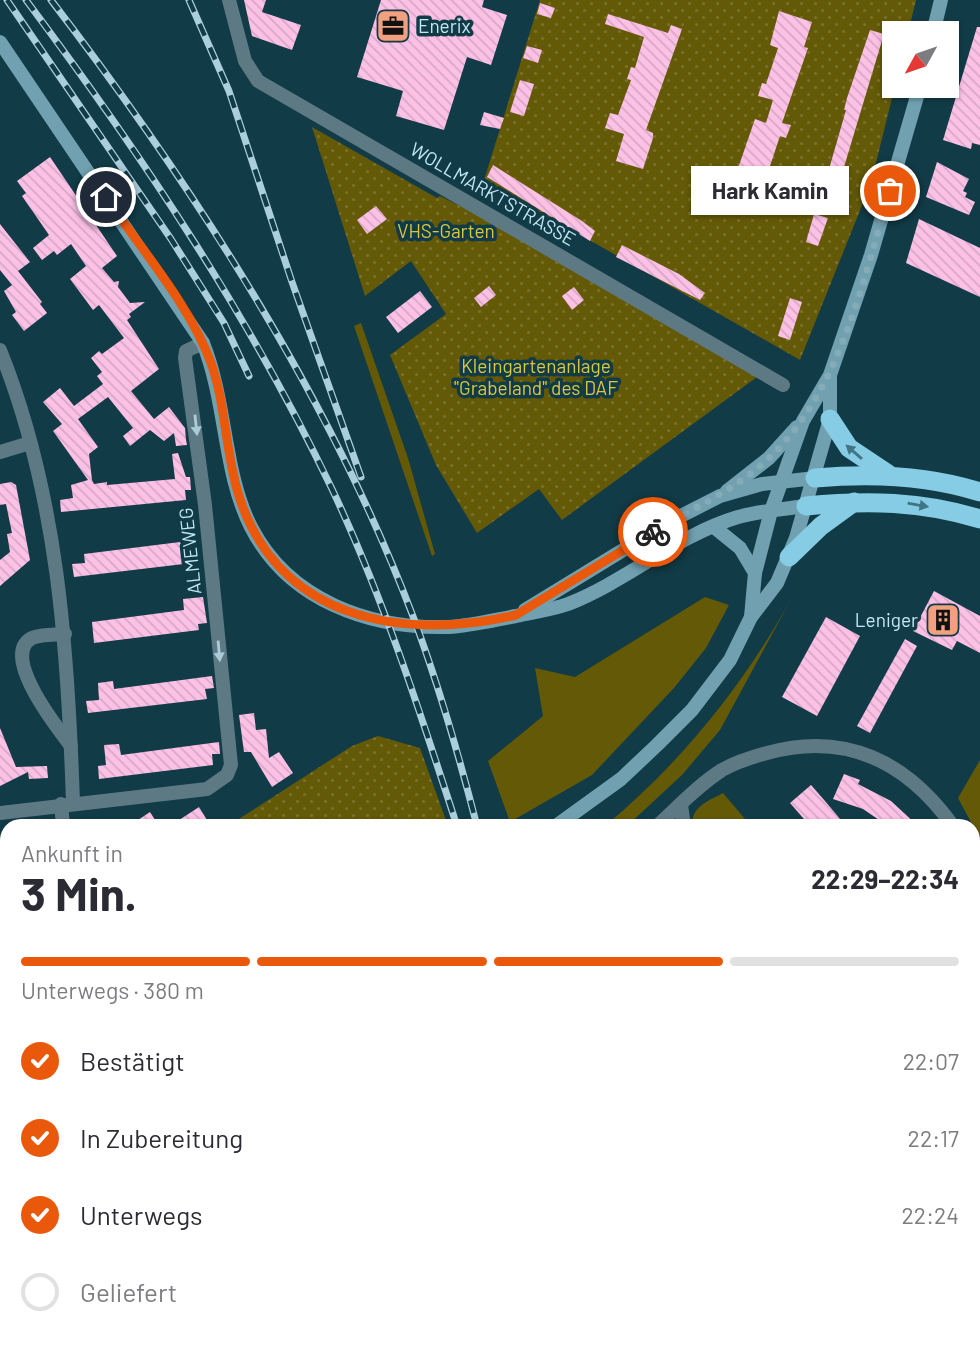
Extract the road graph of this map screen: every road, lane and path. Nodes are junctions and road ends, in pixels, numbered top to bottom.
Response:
1 (229, 0) edge
2 (941, 0) edge
3 (936, 21) edge
4 (0, 42) edge
5 (917, 98) edge
6 (203, 343) junction
7 (0, 350) edge
8 (830, 375) junction
9 (783, 385) dead end
10 (830, 419) junction
11 (803, 421) junction
12 (30, 443) junction
13 (0, 452) edge
14 (889, 475) junction
15 (815, 478) junction
16 (782, 482) junction
17 (980, 492) edge
18 (720, 496) junction
19 (855, 501) junction
20 (806, 506) junction
21 (771, 511) junction
22 (980, 519) edge
23 (714, 527) junction
24 (789, 557) junction
25 (755, 573) junction
26 (516, 615) junction
27 (751, 617) junction
28 (65, 634) junction
29 (71, 746) junction
30 (67, 804) junction
31 (681, 805) junction
32 (0, 813) edge
33 (64, 819) edge
34 (566, 819) edge
35 (665, 819) edge
36 (683, 819) edge
37 (947, 819) edge

1 - 9 street, WOLLMARKTSTRASSE
2 - 3 main road
4 - 6 main road
5 - 8 main road
6 - 26 main road
6 -> 30 street, ALMEWEG
7 - 12 street
8 - 10 main road
8 - 11 main road
14 -> 10 highway
10 - 15 main road
11 - 16 main road
11 - 18 main road
12 - 13 street
12 - 28 street
14 - 15 highway
14 - 17 highway
15 - 16 main road
15 - 20 main road
16 - 18 main road
16 - 21 main road
18 - 26 main road
19 - 20 highway
19 -> 22 highway
19 - 24 highway
20 - 21 main road
20 - 24 main road
21 - 23 main road
21 - 25 main road
23 - 25 main road
23 - 26 main road
24 - 27 main road
25 - 27 main road
27 - 34 main road
28 - 29 street
28 - 29 street
29 - 30 street
30 - 32 street
30 - 33 street
31 - 35 street
31 - 36 street
31 - 37 street

